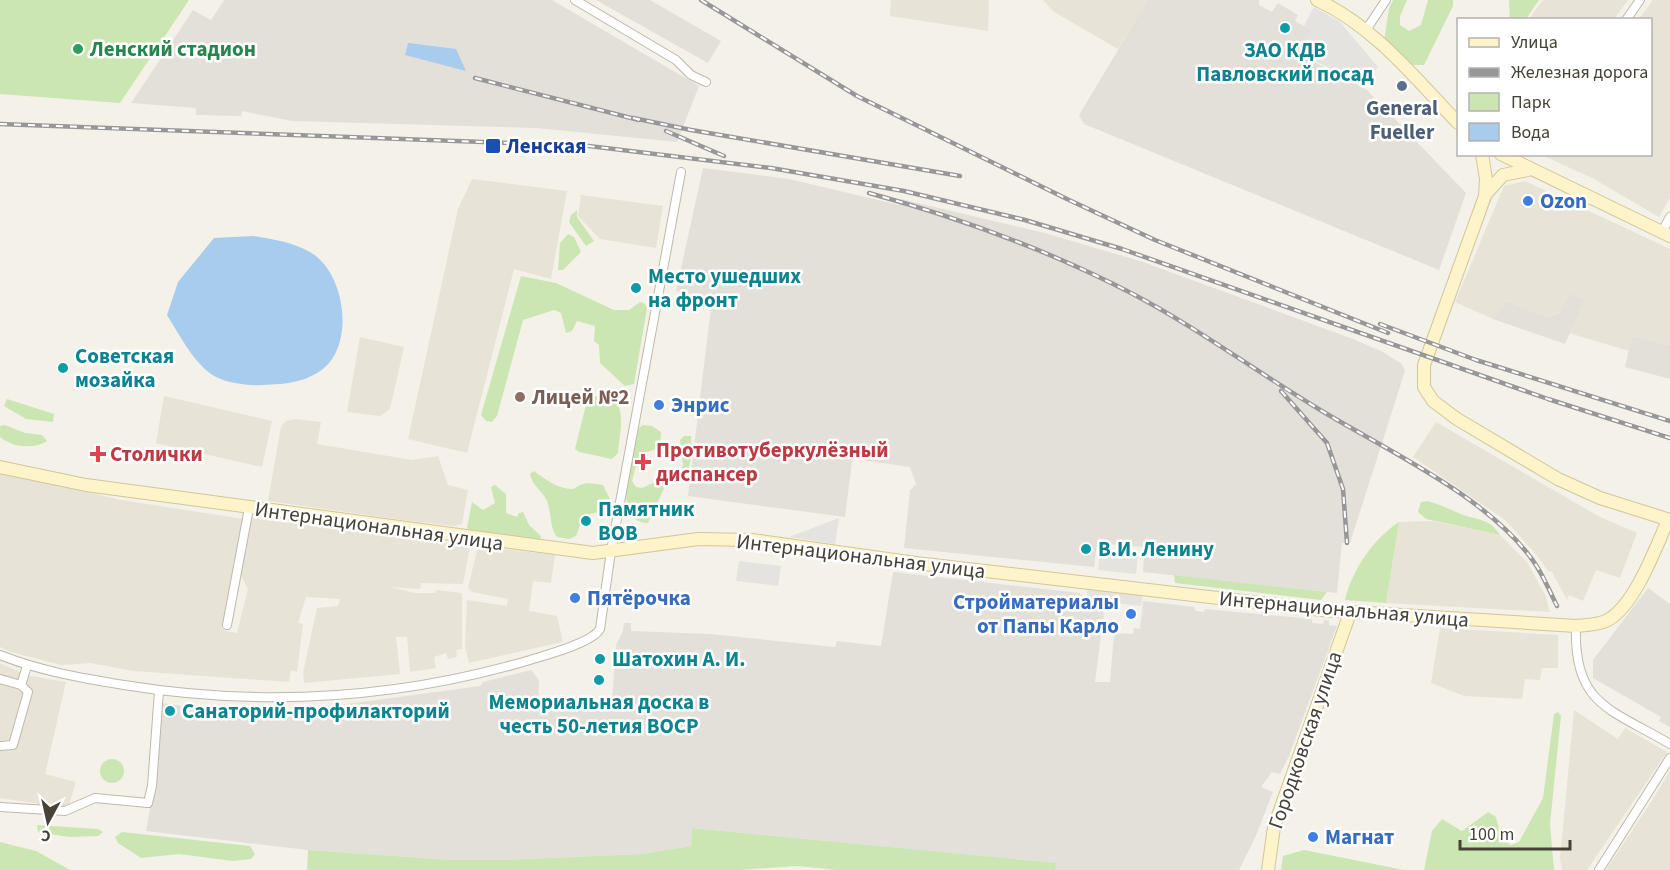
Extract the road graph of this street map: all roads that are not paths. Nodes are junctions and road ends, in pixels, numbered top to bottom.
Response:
1 (575, 0) edge
2 (1317, 0) edge
3 (1386, 0) edge
4 (1640, 0) edge
5 (1627, 18) edge
6 (1366, 30) junction
7 (706, 82) dead end
8 (1457, 122) edge
9 (1482, 156) edge
10 (1506, 156) edge
11 (1525, 163) edge
12 (681, 172) dead end
13 (1485, 196) junction
14 (1670, 217) edge
15 (1666, 234) edge
16 (0, 467) edge
17 (249, 508) junction
18 (1669, 520) edge
19 (611, 551) junction
20 (1350, 613) junction
21 (227, 625) dead end
22 (1576, 626) junction
23 (0, 655) edge
24 (27, 666) junction
25 (0, 679) edge
26 (21, 685) junction
27 (159, 691) junction
28 (1670, 744) edge
29 (0, 746) edge
30 (1670, 758) edge
31 (0, 807) edge
32 (1268, 870) edge
33 (1599, 870) edge

1 - 7 street
2 - 6 main road
3 - 6 street
4 - 5 street
6 - 8 main road
9 - 13 main road
10 - 11 main road
11 - 13 main road
11 - 15 main road
12 - 19 street
13 - 18 main road
14 - 15 street
16 - 17 main road, Интернациональная улица
17 - 19 main road, Интернациональная улица
17 - 21 street
18 - 22 main road, Интернациональная улица
19 - 20 main road, Интернациональная улица
19 - 27 street
20 - 22 main road, Интернациональная улица
20 - 32 main road, Городковская улица
22 - 28 street
23 - 24 street
24 - 26 street
24 - 27 street
25 - 26 street
26 - 29 street
27 - 31 street
30 - 33 street

